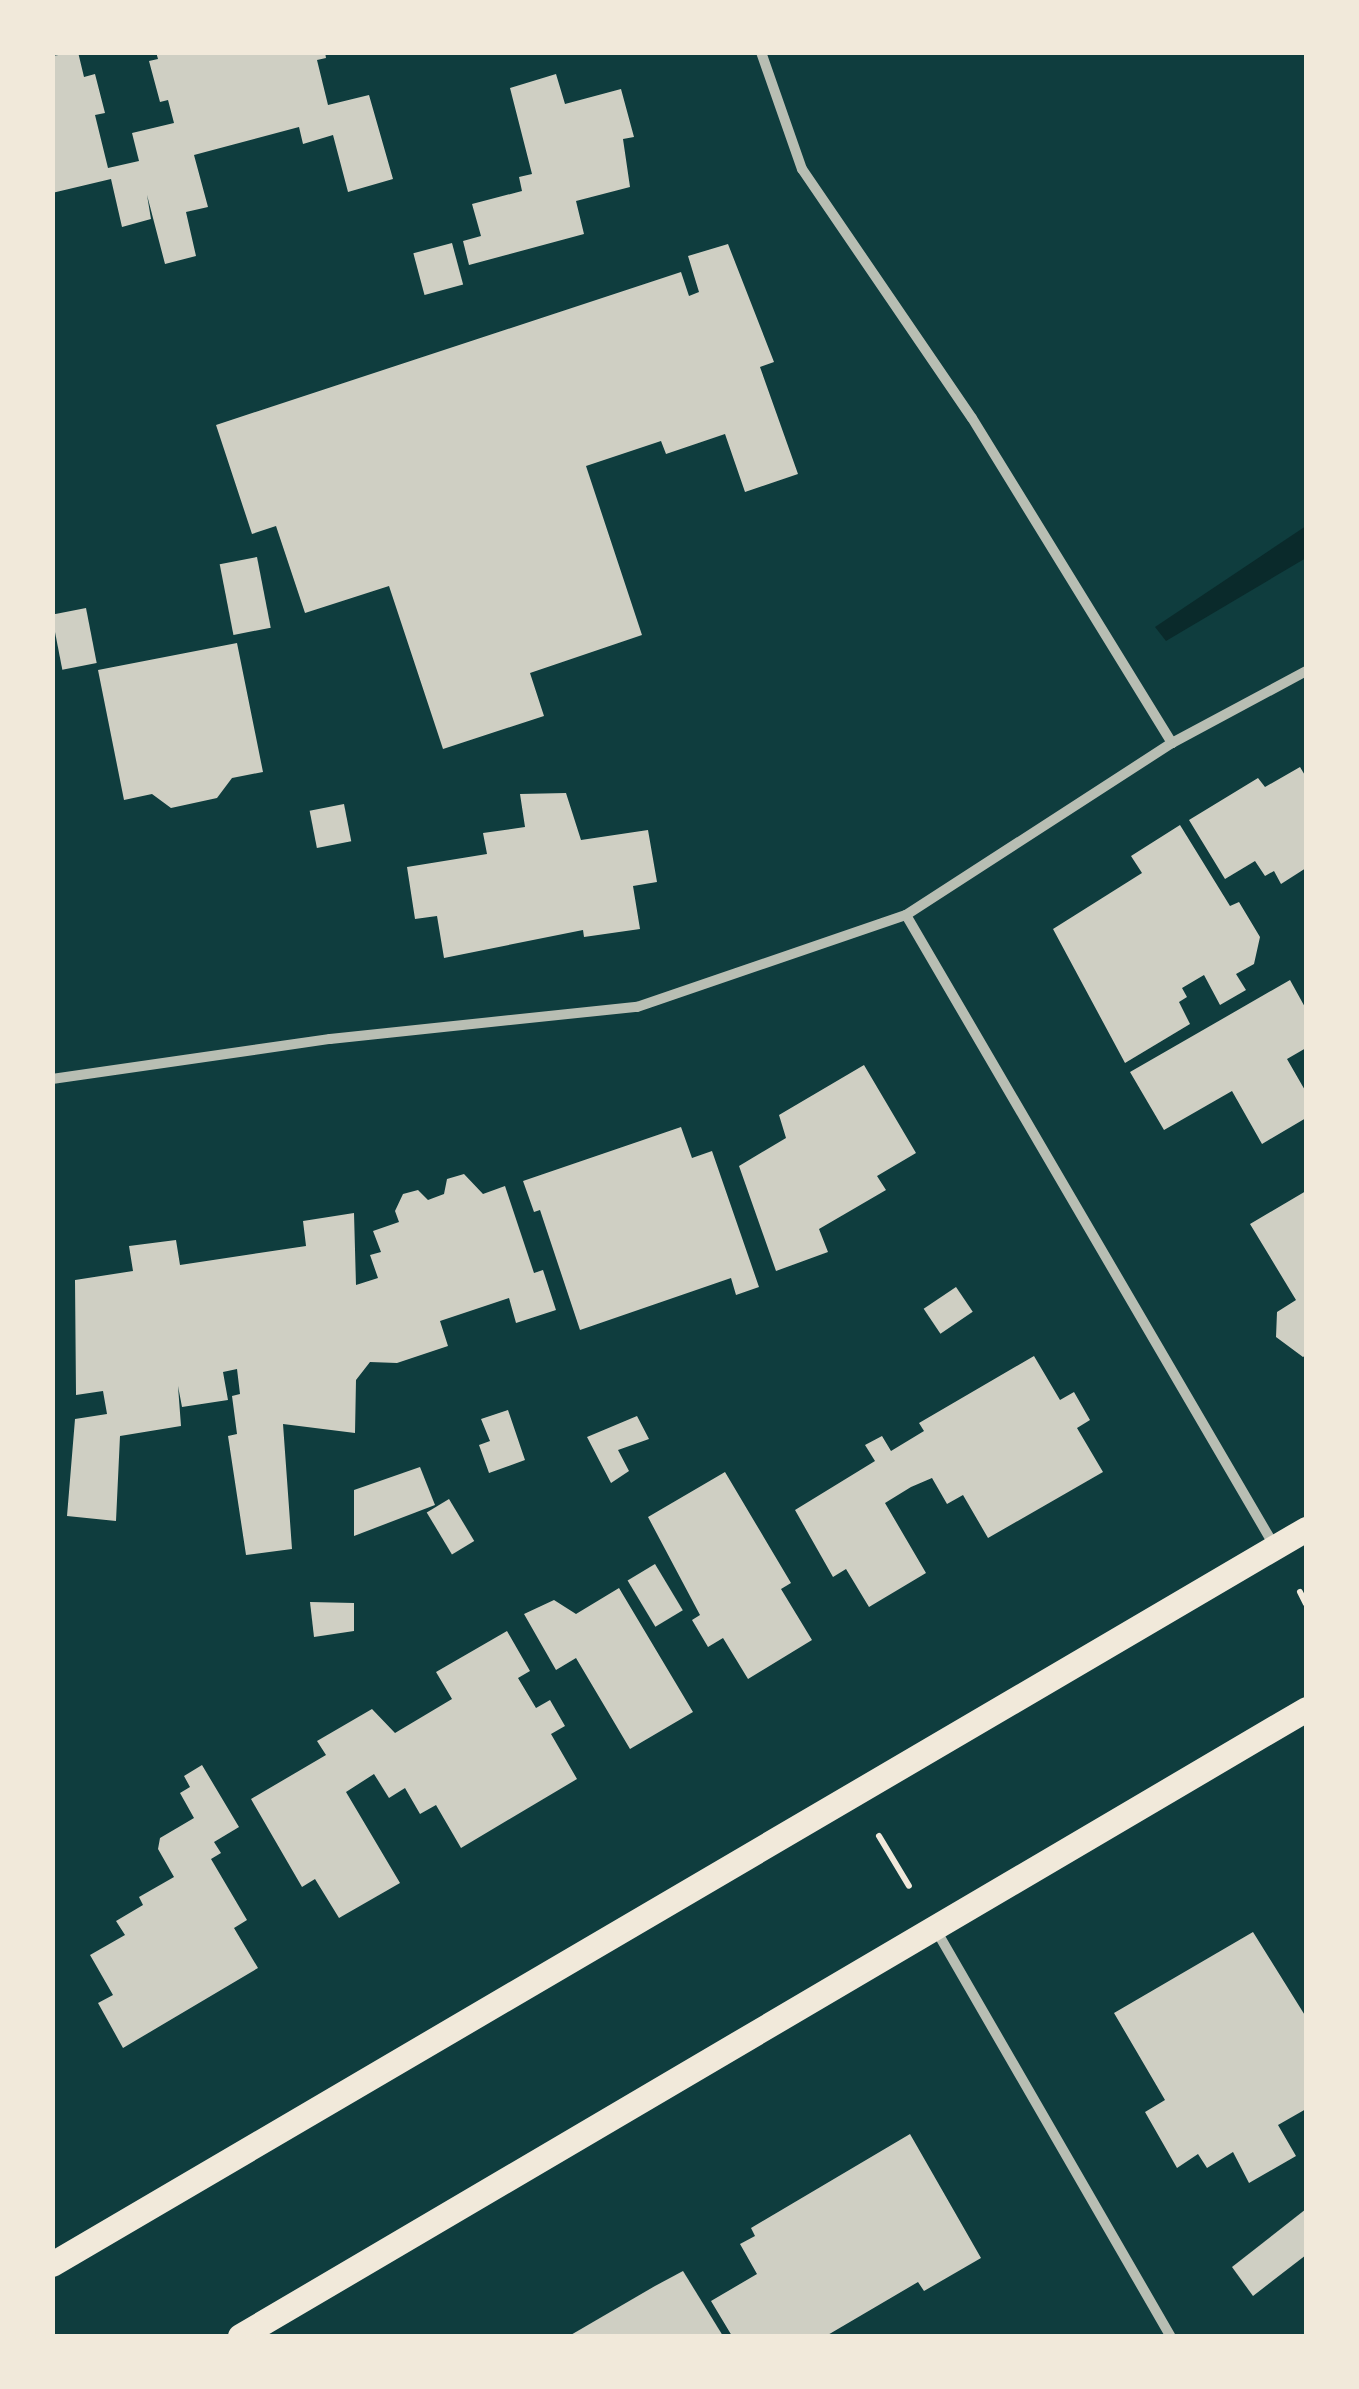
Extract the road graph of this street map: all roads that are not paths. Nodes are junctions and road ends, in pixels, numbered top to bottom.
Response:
1 (761, 52) edge
2 (1306, 671) edge
3 (1172, 743) junction
4 (906, 914) junction
5 (52, 1079) edge
6 (1306, 1529) edge
7 (1275, 1547) junction
8 (1306, 1709) edge
9 (936, 1930) junction
10 (52, 2264) edge
11 (240, 2336) edge
12 (1170, 2336) edge

1 - 3 street
2 - 3 street
3 - 4 street
4 - 5 street
4 - 7 street
6 - 7 main road
7 - 10 main road
8 - 9 main road
9 - 11 main road
9 - 12 street

